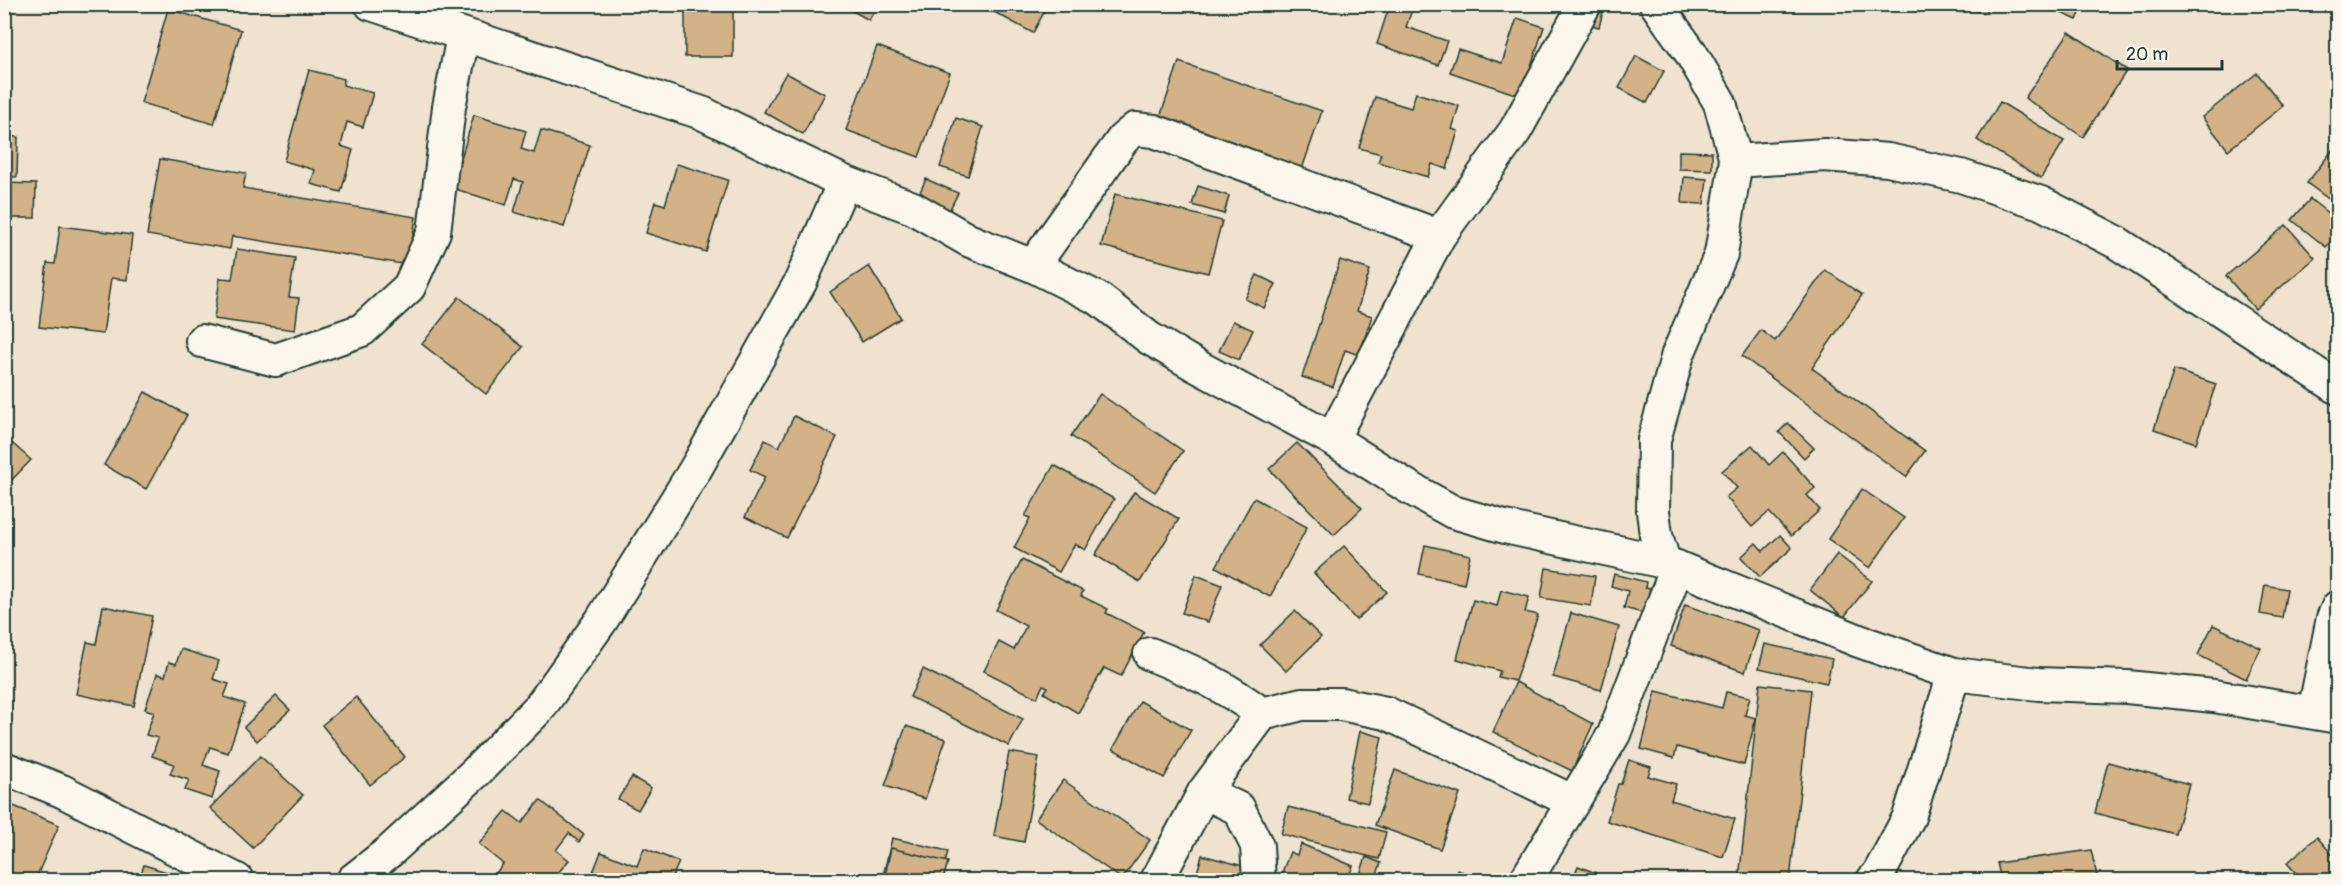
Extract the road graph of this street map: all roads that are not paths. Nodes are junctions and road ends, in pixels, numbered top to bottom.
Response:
1 (371, 4) edge
2 (1585, 4) edge
3 (1656, 4) edge
4 (463, 36) junction
5 (1736, 161) junction
6 (844, 182) junction
7 (1439, 237) junction
8 (1033, 266) junction
9 (202, 341) dead end
10 (2337, 388) edge
11 (1332, 439) junction
12 (1670, 564) junction
13 (2337, 607) edge
14 (1150, 654) dead end
15 (1954, 674) junction
16 (1262, 714) junction
17 (2326, 715) edge
18 (4, 768) edge
19 (1204, 792) junction
20 (1572, 801) junction
21 (237, 880) edge
22 (353, 880) edge
23 (1157, 880) edge
24 (1259, 880) edge
25 (1526, 880) edge
26 (1873, 880) edge

1 - 4 street
2 - 7 street
3 - 5 street
4 - 6 street
4 - 9 street
5 - 10 street
5 - 12 street
6 - 8 street
6 - 22 street
7 - 8 street
7 - 11 street
8 - 11 street
11 - 12 street
12 - 15 street
12 - 20 street
13 - 17 street
14 - 16 street
15 - 17 street
15 - 26 street
16 - 19 street
16 - 20 street
18 - 21 street
19 - 23 street
19 - 24 street
20 - 25 street

